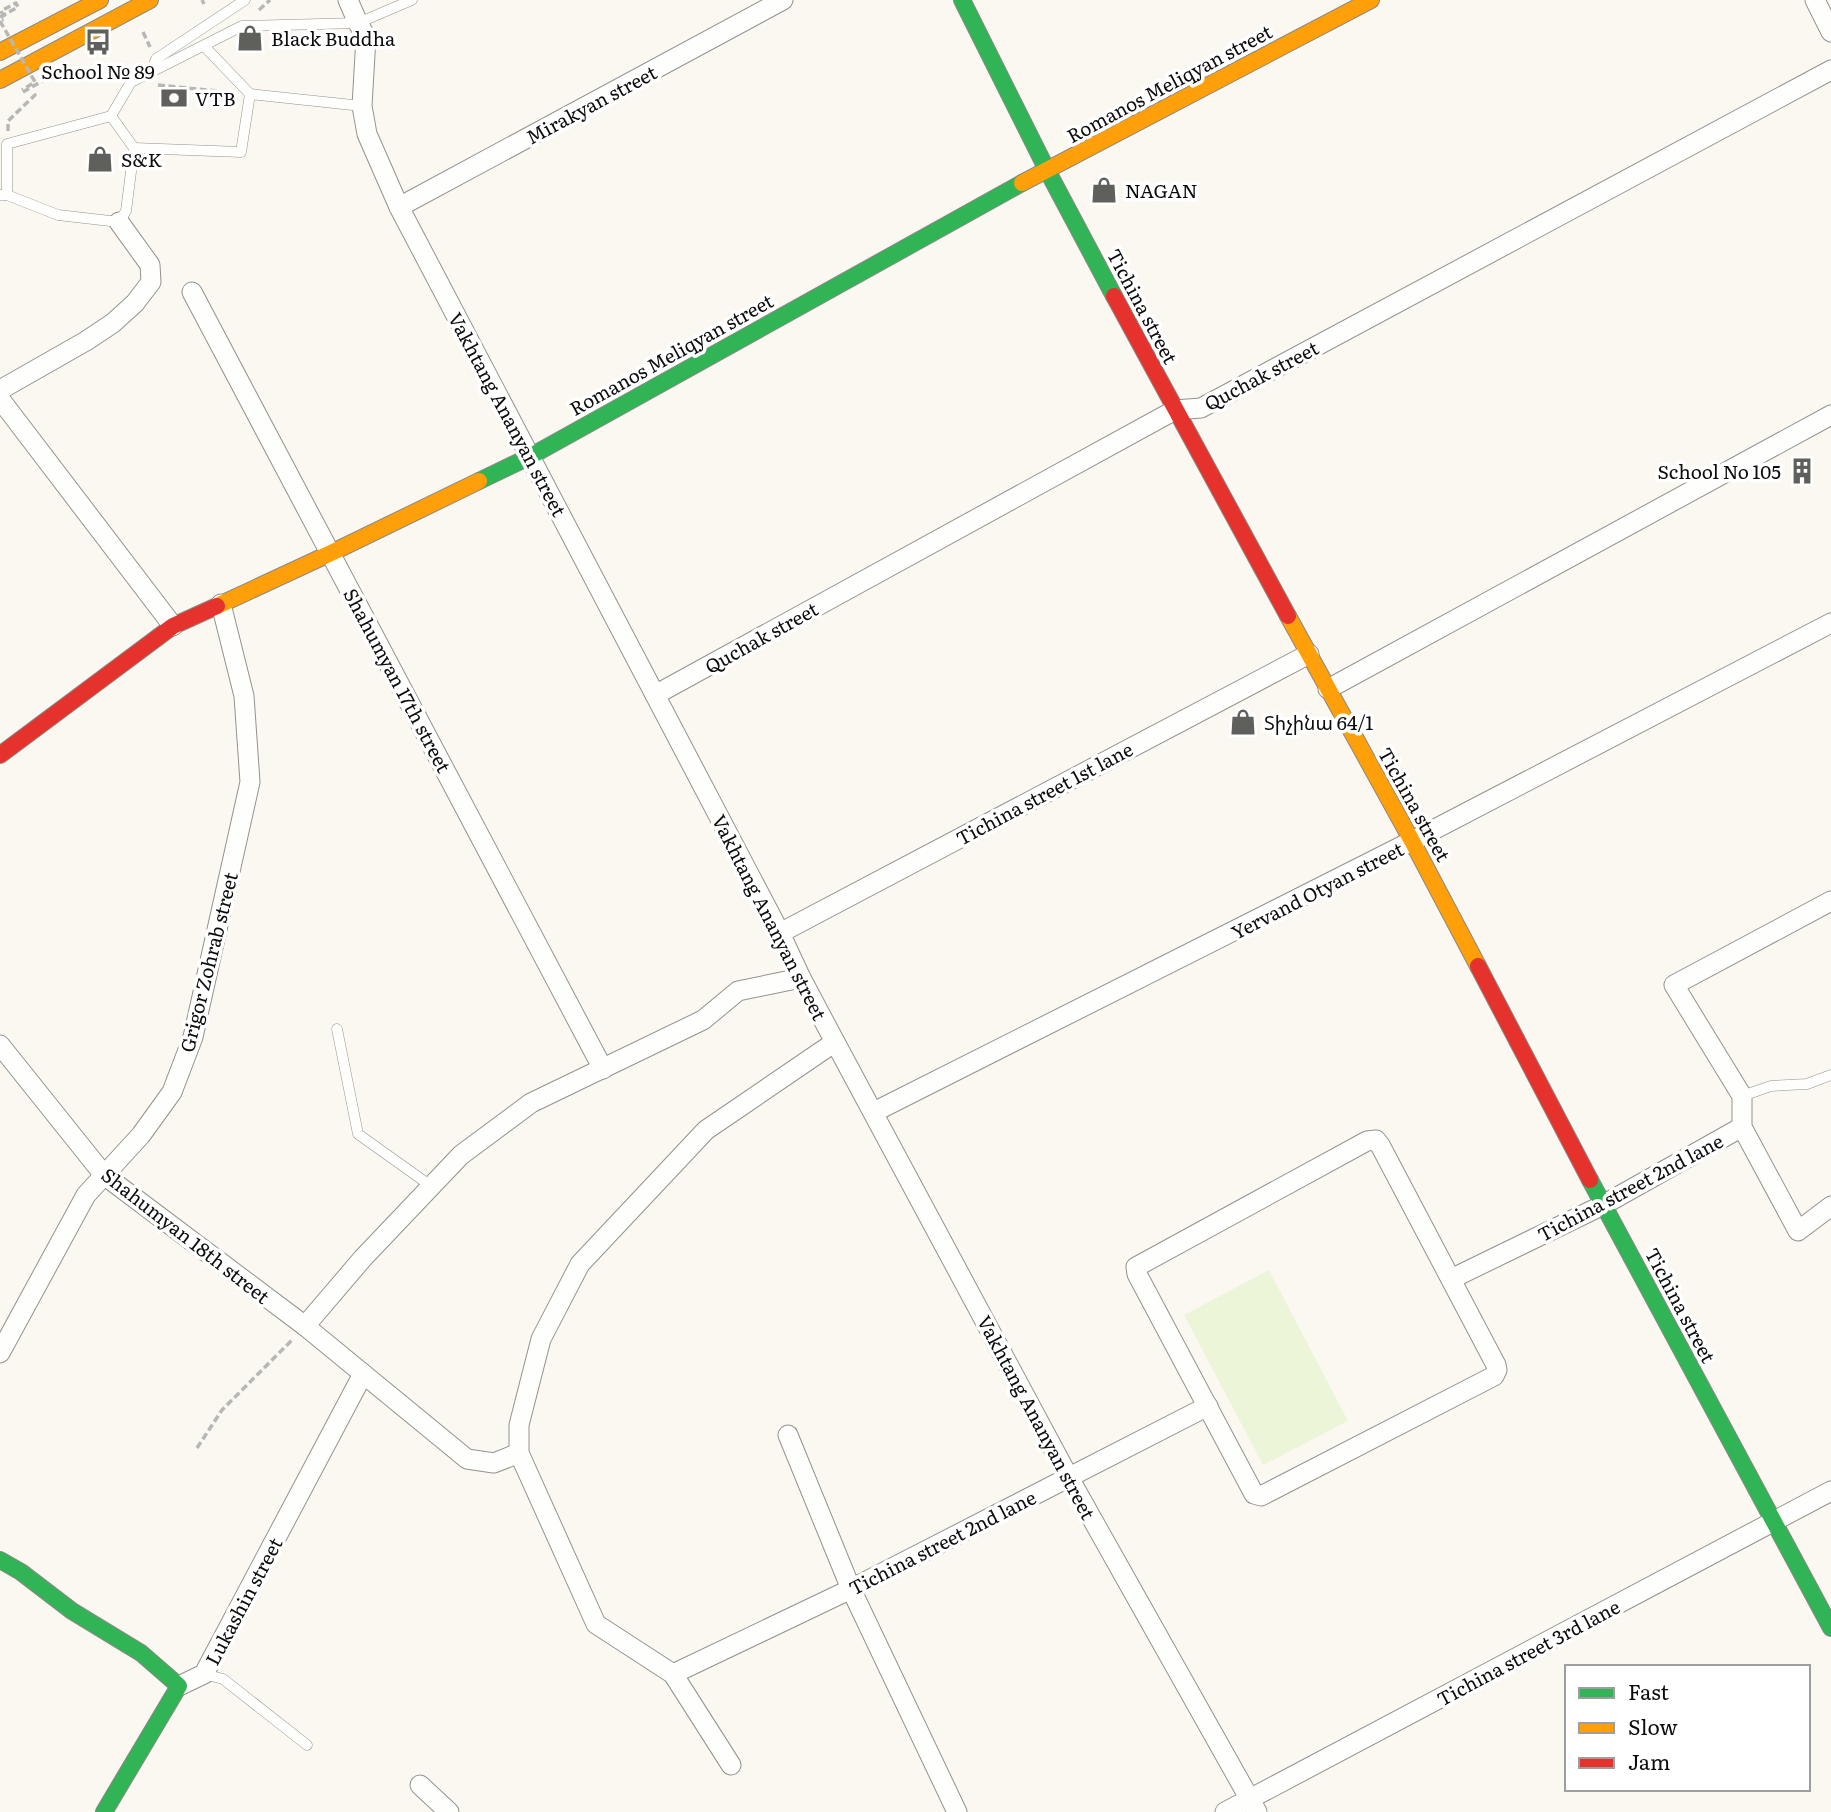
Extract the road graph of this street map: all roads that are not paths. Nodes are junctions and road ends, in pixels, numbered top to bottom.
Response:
1 (150, 0) edge
2 (245, 0) edge
3 (348, 0) edge
4 (412, 0) edge
5 (783, 0) edge
6 (962, 0) edge
7 (1371, 0) edge
8 (1815, 0) edge
9 (91, 2) edge
10 (358, 23) junction
11 (1831, 32) edge
12 (204, 47) junction
13 (0, 52) edge
14 (1831, 70) edge
15 (151, 72) junction
16 (0, 80) edge
17 (250, 94) junction
18 (362, 106) junction
19 (111, 116) junction
20 (134, 148) junction
21 (1047, 170) junction
22 (4, 195) edge
23 (399, 207) junction
24 (119, 222) junction
25 (192, 292) dead end
26 (0, 390) edge
27 (0, 399) edge
28 (1174, 410) junction
29 (1831, 415) edge
30 (531, 456) junction
31 (331, 553) junction
32 (221, 604) junction
33 (1831, 622) edge
34 (173, 626) junction
35 (1309, 654) junction
36 (1328, 689) junction
37 (655, 695) junction
38 (0, 755) edge
39 (1412, 841) junction
40 (1831, 901) edge
41 (780, 933) junction
42 (801, 978) junction
43 (337, 1029) dead end
44 (835, 1042) junction
45 (0, 1045) edge
46 (603, 1069) junction
47 (1831, 1075) edge
48 (1742, 1096) junction
49 (874, 1112) junction
50 (1742, 1127) junction
51 (104, 1175) junction
52 (431, 1186) junction
53 (1603, 1206) junction
54 (1831, 1206) edge
55 (1451, 1279) junction
56 (305, 1326) junction
57 (0, 1353) edge
58 (363, 1374) junction
59 (1208, 1406) junction
60 (788, 1435) dead end
61 (519, 1453) junction
62 (1068, 1476) junction
63 (1831, 1491) edge
64 (1774, 1522) junction
65 (0, 1560) edge
66 (851, 1589) junction
67 (1831, 1628) edge
68 (204, 1674) junction
69 (673, 1674) junction
70 (179, 1686) junction
71 (307, 1745) dead end
72 (731, 1765) dead end
73 (420, 1785) dead end
74 (1254, 1806) edge
75 (104, 1812) edge
76 (449, 1812) edge
77 (957, 1812) edge
78 (1225, 1812) edge

1 - 16 main road
2 - 15 lane
3 - 10 street, Vakhtang Ananyan street
4 - 10 lane
5 - 23 street, Mirakyan street
6 - 21 main road, Tichina street
7 - 21 main road, Romanos Meliqyan street
8 - 11 street
9 - 13 main road
10 - 12 lane
10 - 18 street, Vakhtang Ananyan street
12 - 15 lane
12 - 17 lane
14 - 28 street, Quchak street
15 - 19 lane
17 - 18 lane
17 - 20 lane
18 - 23 street, Vakhtang Ananyan street
19 - 20 lane
19 - 22 lane
20 - 24 lane
21 - 28 main road, Tichina street
21 - 30 main road, Romanos Meliqyan street
22 - 24 lane
23 - 30 street, Vakhtang Ananyan street
24 - 26 street
25 - 31 street, Shahumyan 17th street
27 - 34 street
28 - 35 main road, Tichina street
28 - 37 street, Quchak street
29 - 36 street
30 - 31 main road, Romanos Meliqyan street
30 - 37 street, Vakhtang Ananyan street
31 - 32 main road, Romanos Meliqyan street
31 - 46 street, Shahumyan 17th street
32 - 34 main road, Romanos Meliqyan street
32 - 51 street, Grigor Zohrab street
33 - 39 street, Yervand Otyan street
34 - 38 main road, Romanos Meliqyan street
35 - 36 main road, Tichina street
35 - 41 street, Tichina street 1st lane
36 - 39 main road, Tichina street
37 - 41 street, Vakhtang Ananyan street
39 - 49 street, Yervand Otyan street
39 - 53 main road, Tichina street
40 - 48 street
41 - 42 street, Vakhtang Ananyan street
42 - 44 street, Vakhtang Ananyan street
42 - 46 street
43 - 52 lane
44 - 49 street, Vakhtang Ananyan street
44 - 61 street
45 - 51 street, Shahumyan 18th street
46 - 52 street
47 - 48 lane
48 - 50 street
49 - 62 street, Vakhtang Ananyan street
50 - 53 street, Tichina street 2nd lane
50 - 54 street, Tichina street 2nd lane
51 - 56 street, Shahumyan 18th street
51 - 57 street, Grigor Zohrab street
52 - 56 street
53 - 55 street, Tichina street 2nd lane
53 - 64 main road, Tichina street
55 - 59 street
55 - 59 street
56 - 58 street, Shahumyan 18th street
58 - 61 street, Shahumyan 18th street
58 - 68 street, Lukashin street
59 - 62 street, Tichina street 2nd lane
60 - 66 street
61 - 69 street
62 - 66 street, Tichina street 2nd lane
62 - 74 street, Vakhtang Ananyan street
63 - 64 street, Tichina street 3rd lane
64 - 67 main road, Tichina street
64 - 74 street, Tichina street 3rd lane
65 - 70 main road
66 - 69 street, Tichina street 2nd lane
66 - 77 street
68 - 70 street, Lukashin street
68 - 71 lane
69 - 72 street
70 - 75 main road
73 - 76 street
74 - 78 street, Tichina street 3rd lane

